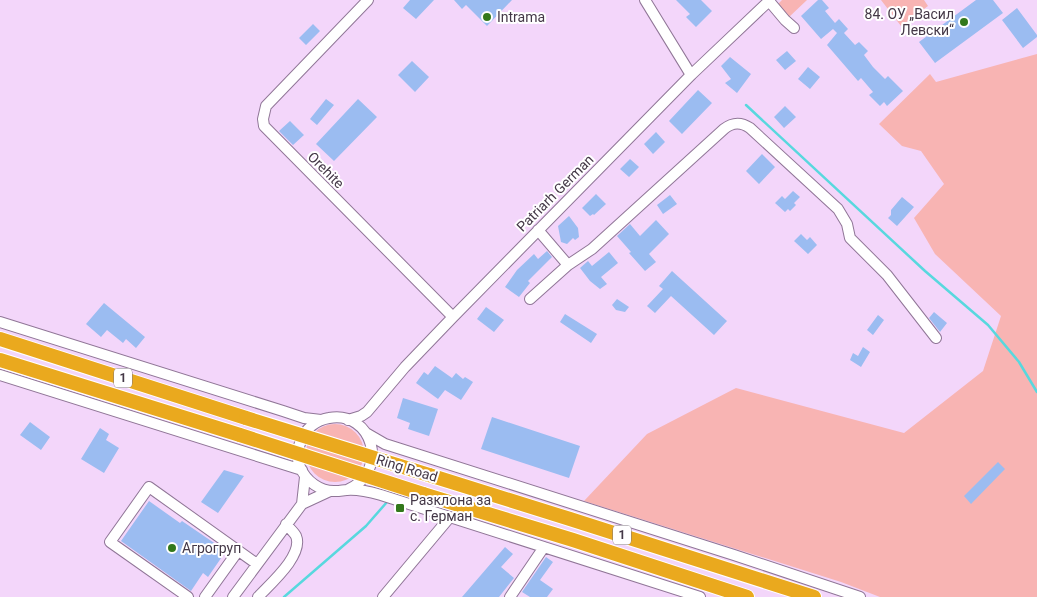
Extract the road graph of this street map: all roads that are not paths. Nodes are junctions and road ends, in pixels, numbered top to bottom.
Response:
1 (368, 0) edge
2 (645, 0) edge
3 (770, 0) edge
4 (794, 28) dead end
5 (691, 75) junction
6 (538, 230) junction
7 (568, 265) junction
8 (530, 299) dead end
9 (453, 317) junction
10 (0, 322) edge
11 (0, 334) edge
12 (936, 338) dead end
13 (0, 339) edge
14 (46, 353) junction
15 (0, 362) edge
16 (0, 374) edge
17 (367, 412) junction
18 (320, 420) junction
19 (348, 420) junction
20 (365, 432) junction
21 (303, 474) junction
22 (347, 490) junction
23 (330, 491) junction
24 (302, 504) junction
25 (450, 517) junction
26 (286, 524) junction
27 (544, 548) junction
28 (238, 551) junction
29 (257, 564) junction
30 (386, 596) edge
31 (188, 597) edge
32 (205, 597) edge
33 (233, 597) edge
34 (258, 597) edge
35 (510, 597) edge
36 (700, 597) edge
37 (747, 597) edge
38 (814, 597) edge
39 (860, 597) edge

1 - 9 street, Orehite
2 - 5 street
3 - 4 street
3 - 5 street, Patriarh German
5 - 6 street, Patriarh German
6 - 7 street
6 - 9 street, Patriarh German
7 - 8 street
7 - 12 street
9 - 17 street, Patriarh German
10 - 18 street
11 - 14 highway
13 - 14 highway, Ring Road / 1
14 - 38 highway, Ring Road / 1, bridge
15 - 37 highway, Ring Road / 1, bridge
16 - 21 street
17 - 19 street
17 - 20 street
18 - 19 street
18 - 21 street
19 - 20 street
20 - 22 street
20 - 39 street
21 - 23 street
21 - 24 street
22 - 23 street
22 - 25 street
23 - 24 street
24 - 26 street
25 - 27 street
25 - 30 street
26 - 29 street
26 - 34 street
27 - 35 street
27 - 36 street
28 - 29 street
28 - 31 street
28 - 32 street
29 - 33 street

